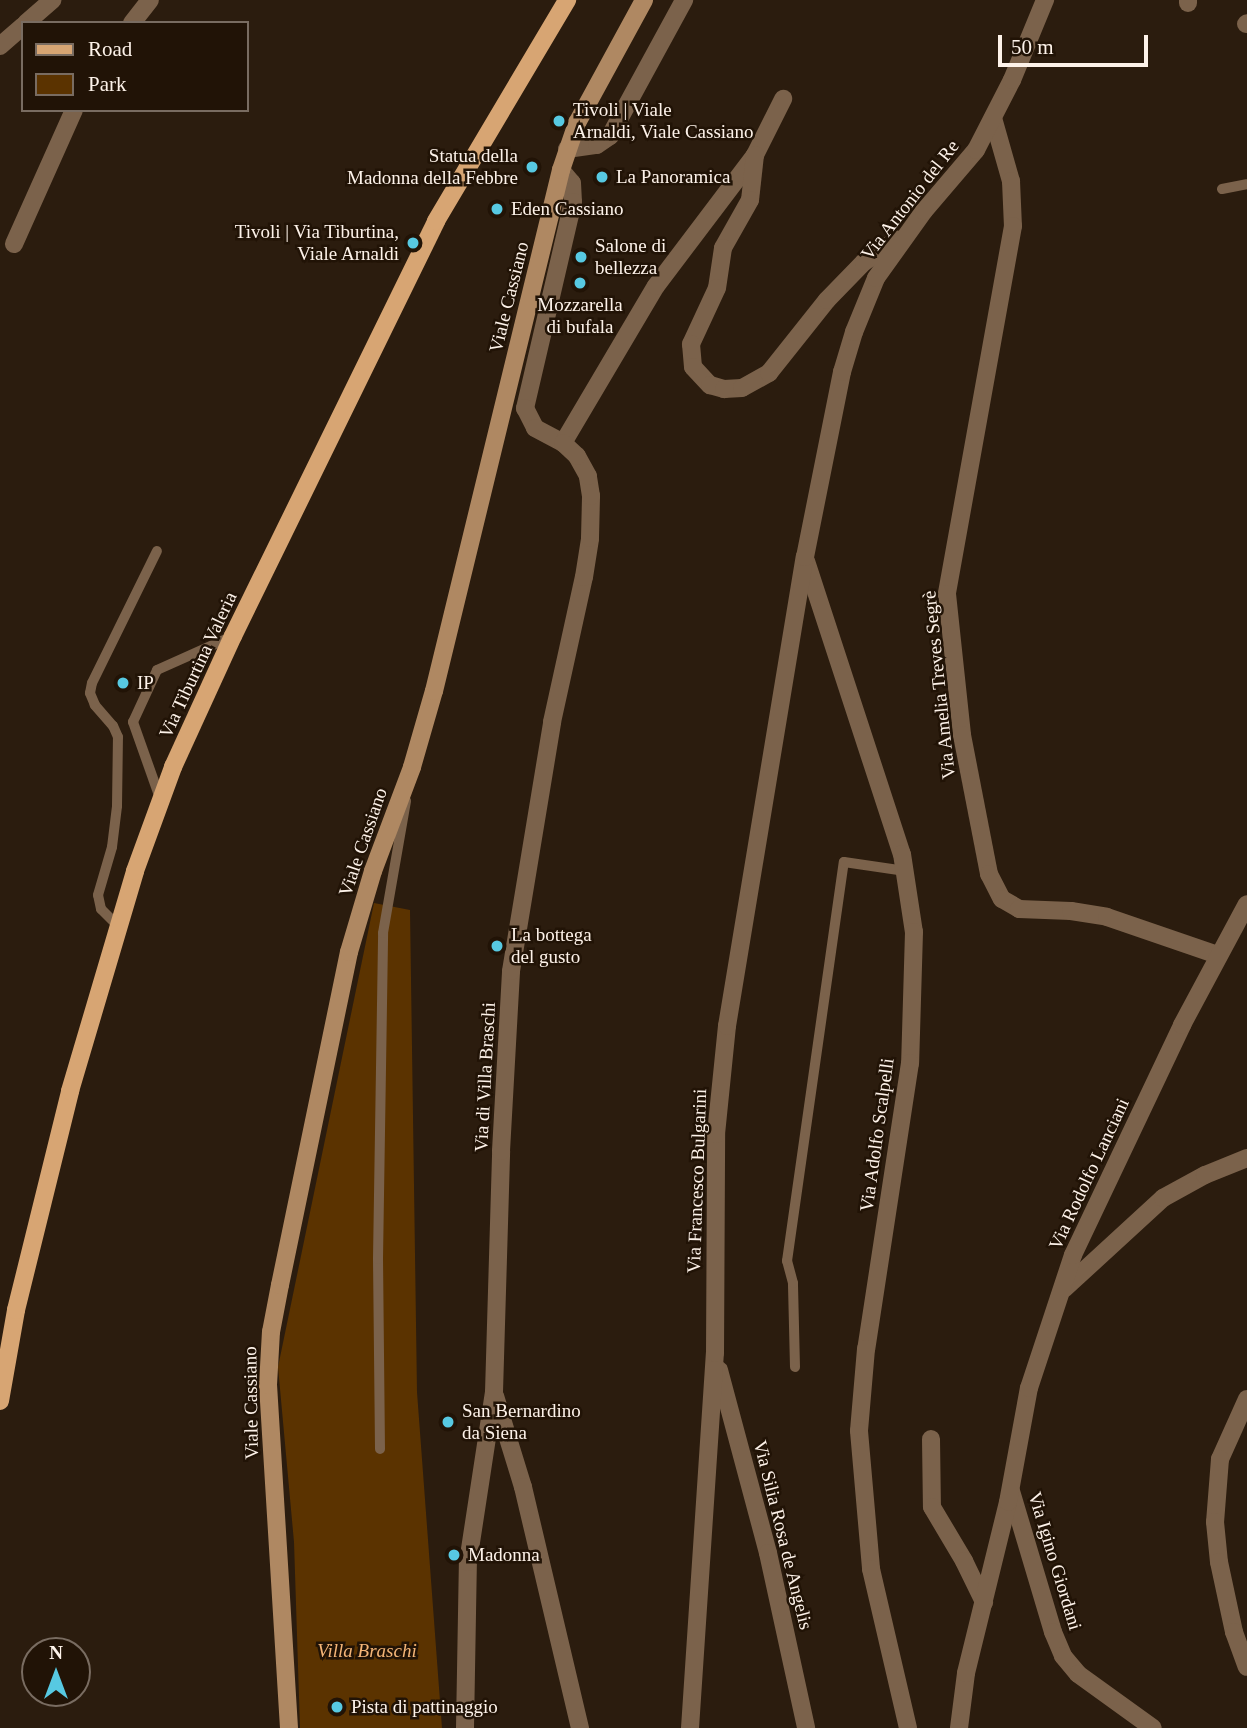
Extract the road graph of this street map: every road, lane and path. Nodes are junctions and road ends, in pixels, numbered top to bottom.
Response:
1 (52, 0) edge
2 (150, 0) edge
3 (567, 0) edge
4 (644, 0) edge
5 (684, 0) edge
6 (1045, 0) edge
7 (28, 21) edge
8 (134, 21) edge
9 (21, 27) edge
10 (0, 46) edge
11 (783, 99) dead end
12 (73, 112) edge
13 (993, 118) junction
14 (567, 149) junction
15 (755, 155) junction
16 (561, 170) junction
17 (1247, 184) edge
18 (1222, 188) dead end
19 (904, 237) junction
20 (14, 244) dead end
21 (563, 443) junction
22 (157, 551) dead end
23 (805, 557) junction
24 (233, 636) junction
25 (412, 767) junction
26 (161, 801) junction
27 (905, 871) junction
28 (1247, 904) edge
29 (118, 926) junction
30 (1218, 955) junction
31 (1247, 1158) edge
32 (1062, 1290) junction
33 (715, 1353) junction
34 (795, 1367) dead end
35 (494, 1392) junction
36 (1247, 1399) edge
37 (0, 1401) edge
38 (932, 1439) dead end
39 (380, 1449) dead end
40 (1010, 1487) junction
41 (984, 1602) junction
42 (1247, 1667) edge
43 (289, 1728) edge
44 (465, 1728) edge
45 (580, 1728) edge
46 (690, 1728) edge
47 (806, 1728) edge
48 (908, 1728) edge
49 (959, 1728) edge
50 (1153, 1728) edge

1 - 7 street
2 - 8 street
3 - 24 main road, Via Tiburtina Valeria
4 - 14 street, Viale Cassiano
5 - 14 street
6 - 13 street, Via Antonio del Re
9 - 10 street
11 - 15 street
12 - 20 street
13 - 19 street, Via Antonio del Re
13 - 30 street, Via Amelia Treves Segrè
14 - 16 street, Viale Cassiano
15 - 19 street
15 - 21 street
16 - 21 street, Via di Villa Braschi
16 - 25 street, Viale Cassiano
17 - 18 lane
19 - 23 street, Via Antonio del Re
21 - 35 street, Via di Villa Braschi
22 - 29 lane
23 - 27 street, Via Adolfo Scalpelli
23 - 33 street, Via Francesco Bulgarini
24 - 26 main road, Via Tiburtina Valeria
24 - 26 lane
25 - 39 lane
25 - 43 street, Viale Cassiano
26 - 29 main road, Via Tiburtina Valeria
27 - 34 lane
27 - 48 street, Via Adolfo Scalpelli
28 - 30 street, Via Rodolfo Lanciani
29 - 37 main road, Via Tiburtina Valeria
30 - 32 street, Via Rodolfo Lanciani
31 - 32 street
32 - 40 street, Via Rodolfo Lanciani
33 - 46 street, Via Francesco Bulgarini
33 - 47 street, Via Silia Rosa de Angelis
35 - 44 street, Via di Villa Braschi
35 - 45 street
36 - 42 street
38 - 41 street
40 - 41 street, Via Rodolfo Lanciani
40 - 50 street, Via Igino Giordani
41 - 49 street, Via Rodolfo Lanciani

